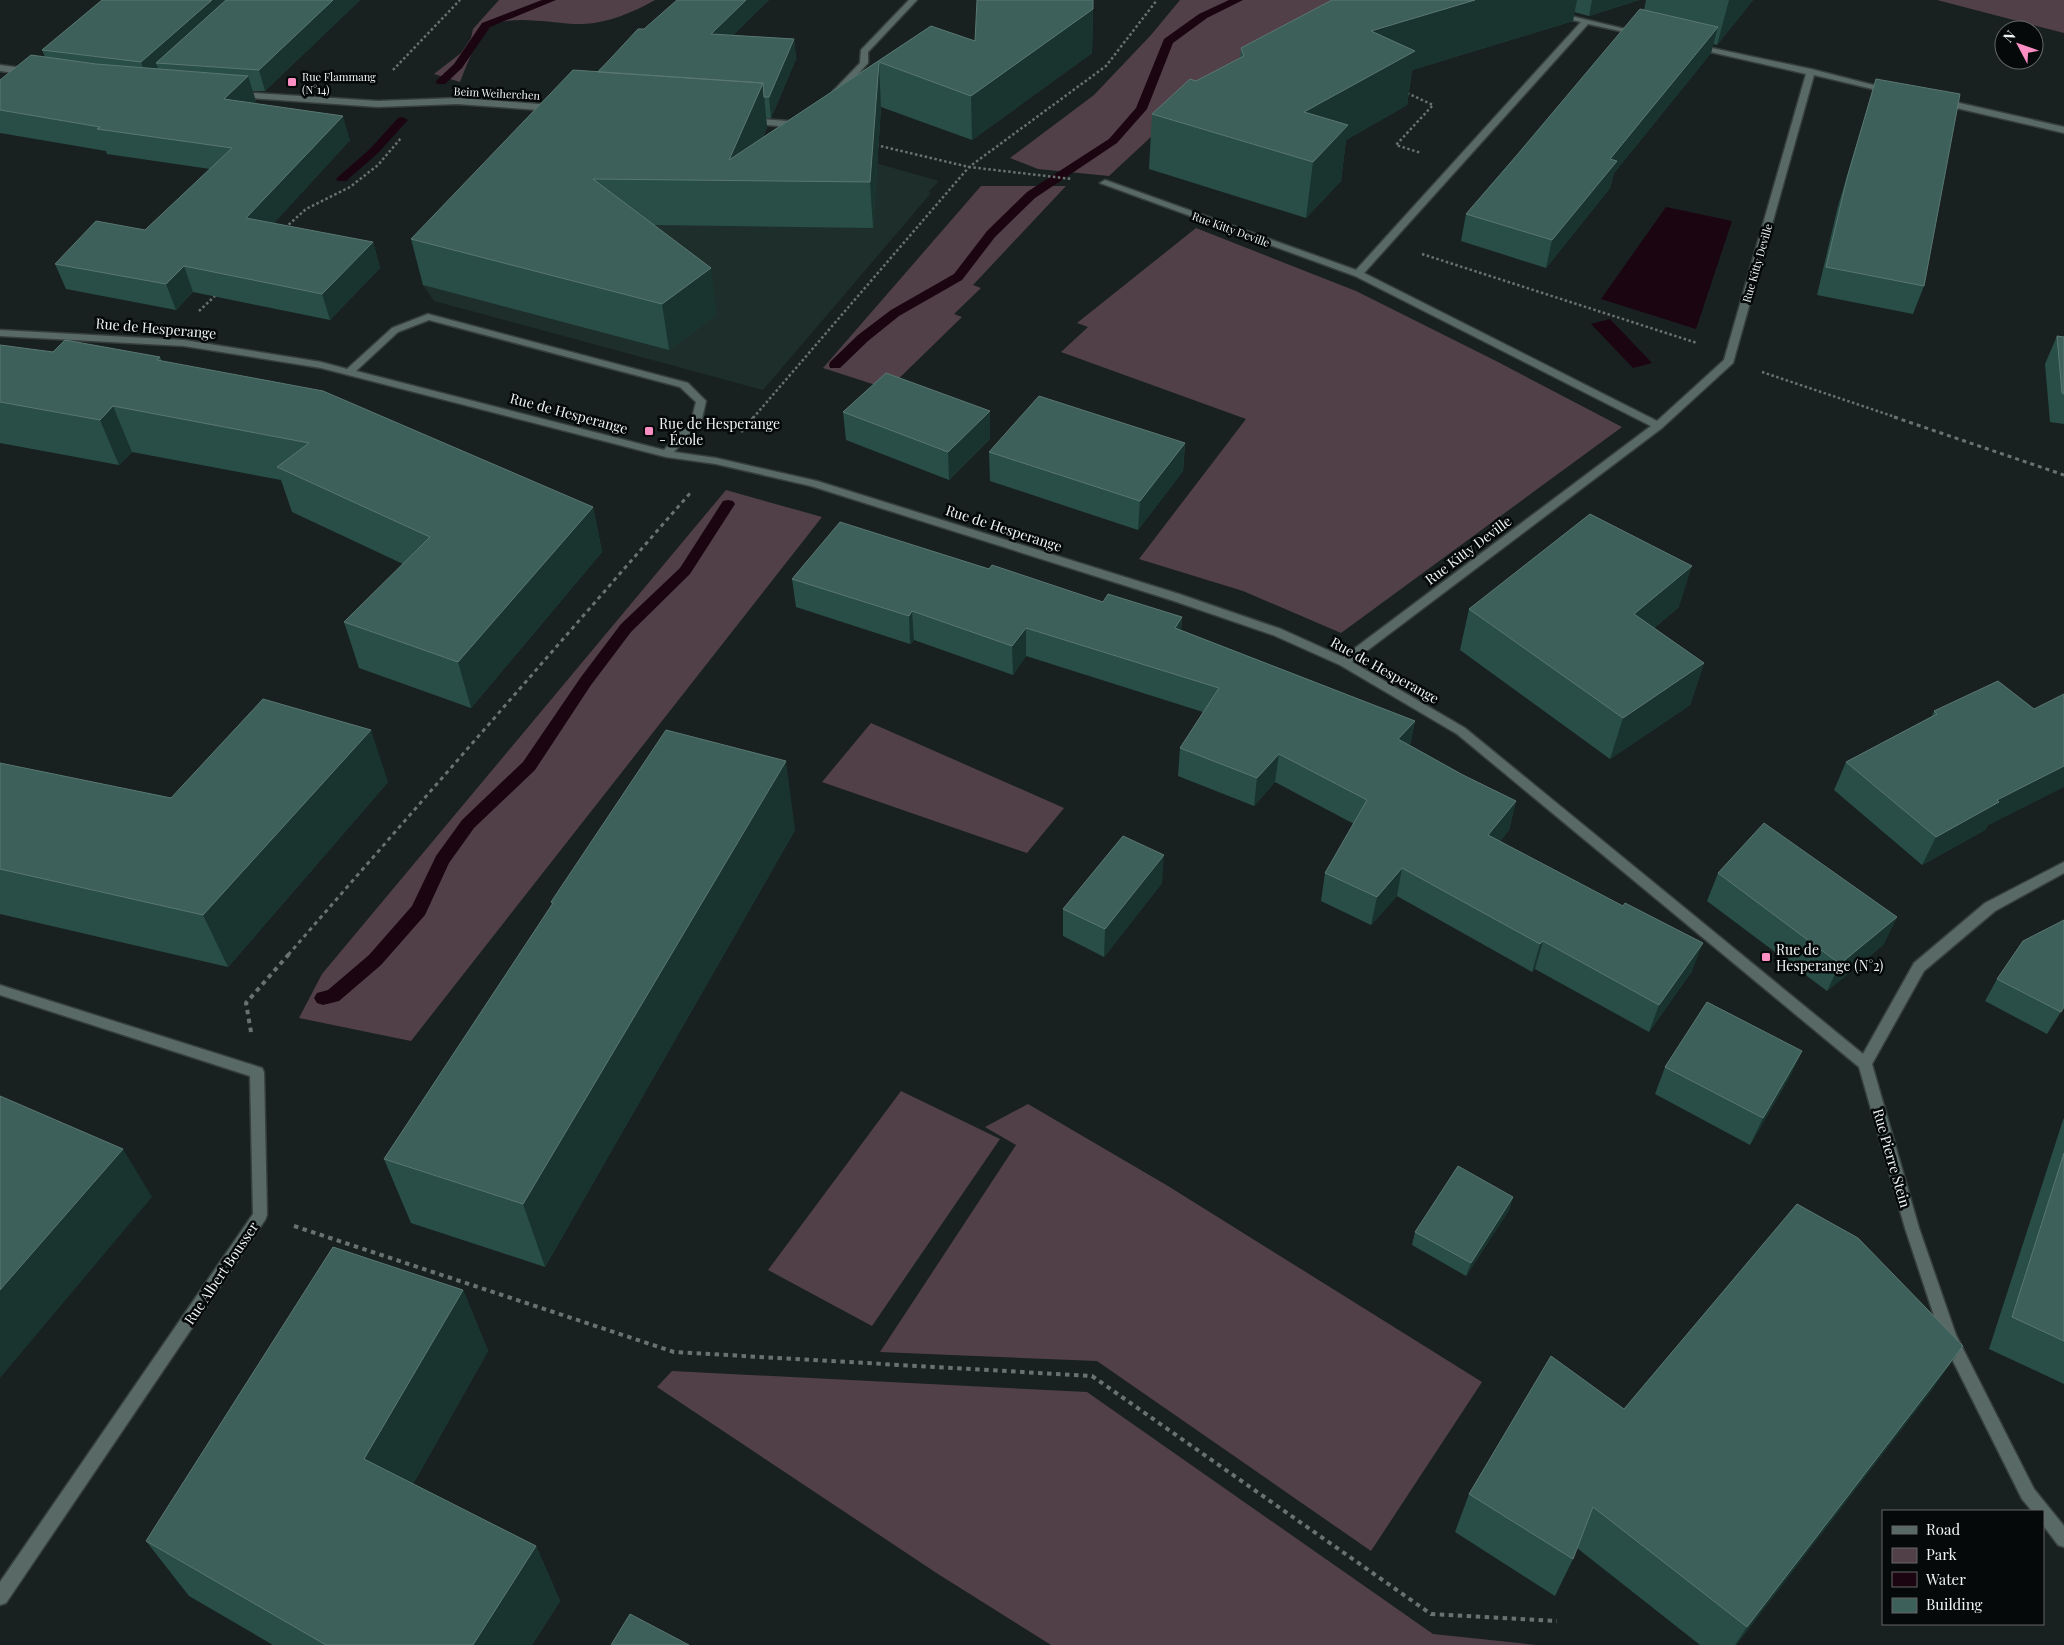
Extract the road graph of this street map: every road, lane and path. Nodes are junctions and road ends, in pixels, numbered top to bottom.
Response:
1 (460, 0) edge
2 (913, 0) edge
3 (1157, 0) edge
4 (1548, 12) dead end
5 (1586, 21) junction
6 (1651, 36) edge
7 (1689, 44) edge
8 (0, 68) edge
9 (392, 71) dead end
10 (1811, 72) junction
11 (38, 74) edge
12 (1400, 90) dead end
13 (1899, 92) edge
14 (231, 94) edge
15 (832, 97) edge
16 (1928, 99) edge
17 (567, 109) edge
18 (739, 120) edge
19 (810, 120) edge
20 (2064, 130) edge
21 (407, 132) dead end
22 (876, 145) edge
23 (1457, 164) junction
24 (968, 167) junction
25 (1074, 179) dead end
26 (1105, 183) dead end
27 (284, 229) edge
28 (1358, 274) junction
29 (221, 290) edge
30 (193, 317) dead end
31 (0, 333) edge
32 (349, 372) junction
33 (1658, 426) junction
34 (737, 436) dead end
35 (666, 454) junction
36 (696, 486) dead end
37 (1344, 662) junction
38 (2064, 867) edge
39 (0, 990) edge
40 (1865, 1064) junction
41 (257, 1072) junction
42 (260, 1215) junction
43 (2040, 1510) edge
44 (2044, 1514) edge
45 (2064, 1538) edge
46 (0, 1597) edge
47 (1557, 1621) dead end

1 - 9 path
2 - 15 street
3 - 24 path
4 - 5 street
5 - 6 street
5 - 23 street
7 - 10 street
8 - 11 street
10 - 13 street
10 - 33 street, Rue Kitty Deville
12 - 23 path
14 - 17 street, Beim Weiherchen
16 - 20 street
18 - 19 street
21 - 27 path
22 - 24 path
23 - 28 street
24 - 25 path
24 - 34 path
26 - 28 street, Rue Kitty Deville
28 - 33 street, Rue Kitty Deville
29 - 30 path
31 - 32 street, Rue de Hesperange
32 - 35 street, Rue de Hesperange
32 - 35 street
33 - 37 street, Rue Kitty Deville
35 - 37 street, Rue de Hesperange
36 - 41 path
37 - 40 street, Rue de Hesperange
38 - 40 street
39 - 41 street
40 - 43 street, Rue Pierre Stein
41 - 42 street, Rue Albert Bousser
42 - 46 street, Rue Albert Bousser
42 - 47 path
44 - 45 street, Rue Pierre Stein

